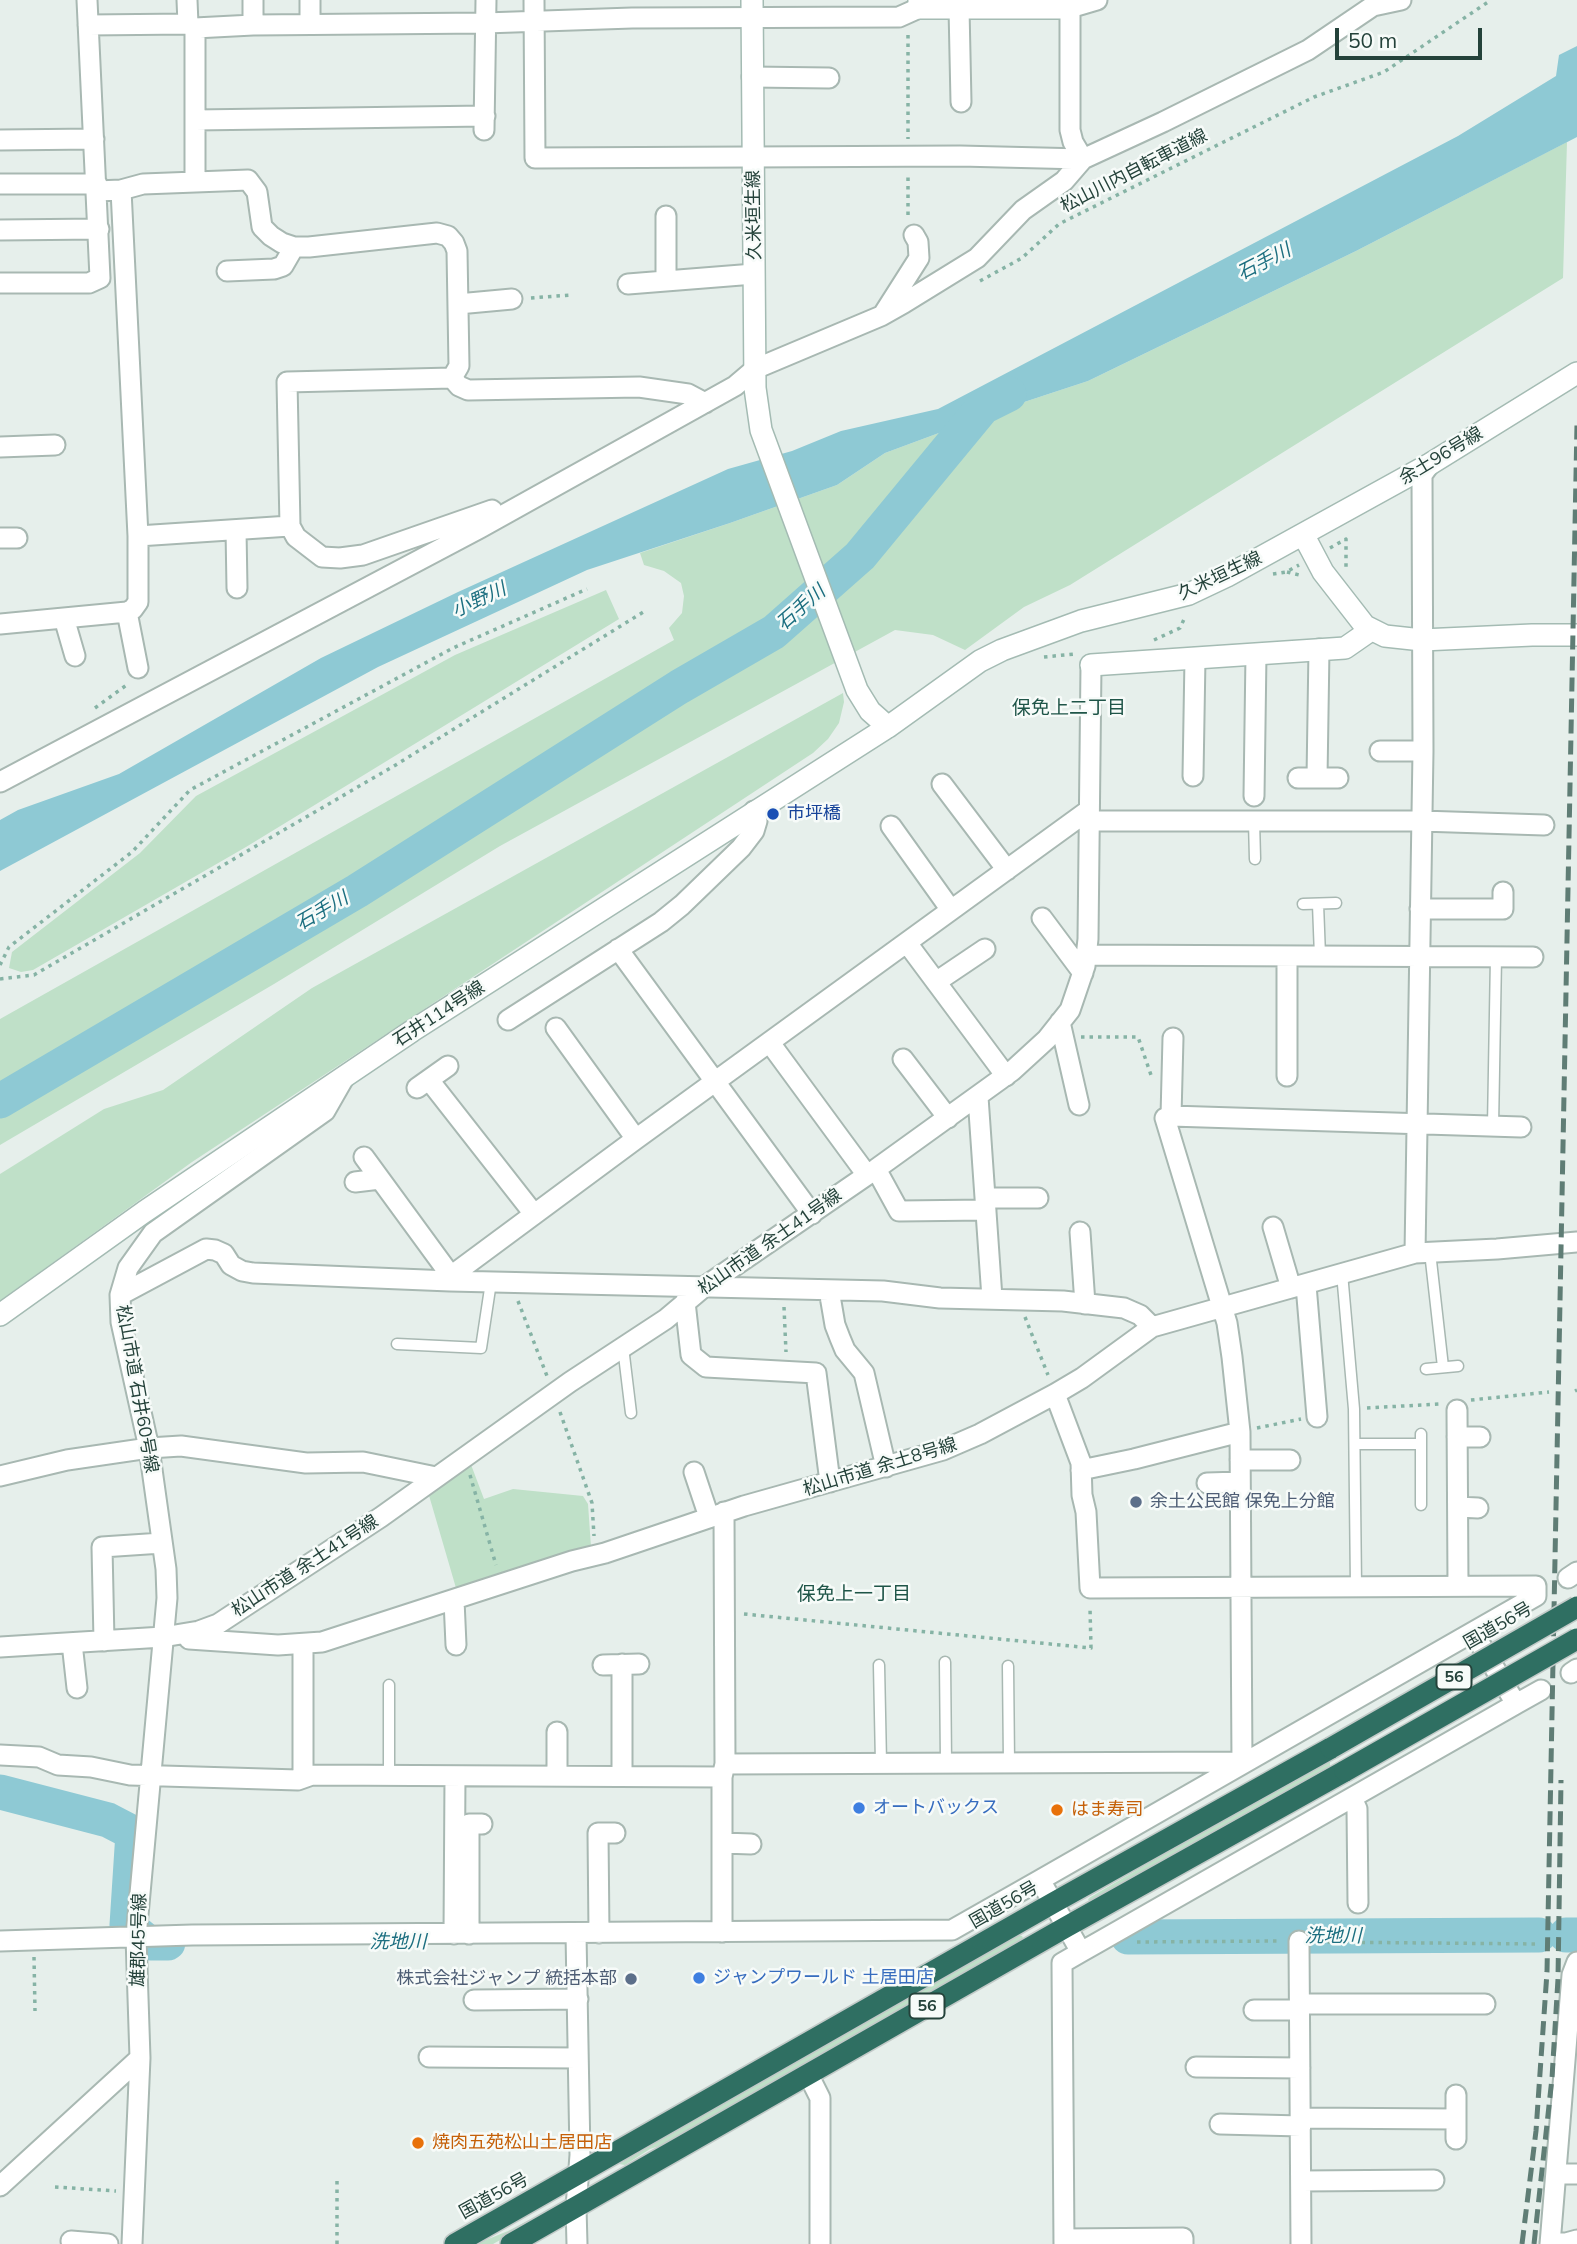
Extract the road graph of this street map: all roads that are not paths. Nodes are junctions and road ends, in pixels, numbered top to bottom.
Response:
1 (87, 0) edge
2 (187, 0) edge
3 (253, 0) edge
4 (310, 0) edge
5 (485, 0) edge
6 (534, 0) edge
7 (1097, 0) edge
8 (1401, 0) edge
9 (752, 8) edge
10 (915, 8) edge
11 (959, 8) junction
12 (1070, 8) junction
13 (534, 22) junction
14 (485, 23) junction
15 (310, 24) junction
16 (88, 25) junction
17 (253, 25) junction
18 (191, 26) junction
19 (752, 78) junction
20 (829, 78) dead end
21 (961, 102) dead end
22 (195, 120) junction
23 (94, 139) junction
24 (0, 140) edge
25 (753, 158) junction
26 (1083, 159) junction
27 (195, 182) junction
28 (0, 184) edge
29 (97, 188) junction
30 (121, 190) junction
31 (666, 216) dead end
32 (99, 229) junction
33 (0, 230) edge
34 (914, 235) dead end
35 (294, 247) junction
36 (226, 271) dead end
37 (754, 274) junction
38 (666, 281) junction
39 (0, 283) edge
40 (628, 284) dead end
41 (512, 299) road end
42 (458, 304) junction
43 (881, 316) junction
44 (755, 369) junction
45 (1577, 373) edge
46 (452, 378) junction
47 (705, 403) junction
48 (55, 445) dead end
49 (0, 447) edge
50 (1430, 464) junction
51 (523, 503) junction
52 (290, 526) junction
53 (236, 530) junction
54 (138, 536) junction
55 (1304, 536) junction
56 (237, 588) dead end
57 (127, 612) junction
58 (64, 618) junction
59 (0, 624) edge
60 (1371, 630) junction
61 (1577, 635) edge
62 (1422, 640) junction
63 (1319, 649) junction
64 (1256, 654) junction
65 (75, 656) dead end
66 (1195, 658) junction
67 (1091, 665) joint
68 (138, 668) dead end
69 (888, 727) junction
70 (1380, 751) dead end
71 (1423, 751) junction
72 (1194, 776) dead end
73 (1338, 778) dead end
74 (0, 782) edge
75 (942, 784) dead end
76 (1254, 796) dead end
77 (754, 811) junction
78 (1089, 815) junction
79 (1254, 821) junction
80 (1421, 821) junction
81 (1544, 824) dead end
82 (891, 826) dead end
83 (1255, 859) dead end
84 (1007, 870) junction
85 (1503, 892) dead end
86 (1336, 903) dead end
87 (1303, 904) dead end
88 (1318, 904) junction
89 (1420, 909) junction
90 (951, 910) junction
91 (1042, 918) dead end
92 (906, 943) junction
93 (985, 948) dead end
94 (618, 949) junction
95 (1287, 956) junction
96 (1320, 956) junction
97 (1420, 957) junction
98 (1496, 957) junction
99 (1533, 957) dead end
100 (1085, 964) junction
101 (936, 982) junction
102 (508, 1020) dead end
103 (1062, 1030) junction
104 (1173, 1038) dead end
105 (558, 1041) dead end
106 (770, 1043) junction
107 (903, 1059) dead end
108 (448, 1066) dead end
109 (345, 1076) junction
110 (1006, 1076) junction
111 (1287, 1076) dead end
112 (716, 1082) junction
113 (978, 1097) junction
114 (1079, 1105) dead end
115 (1171, 1116) junction
116 (948, 1118) junction
117 (1416, 1125) junction
118 (1493, 1126) junction
119 (1521, 1127) dead end
120 (636, 1139) junction
121 (364, 1157) dead end
122 (872, 1172) junction
123 (380, 1179) junction
124 (355, 1182) dead end
125 (1038, 1198) dead end
126 (986, 1204) junction
127 (534, 1214) junction
128 (812, 1214) junction
129 (1273, 1227) dead end
130 (1080, 1232) dead end
131 (1577, 1242) edge
132 (1423, 1252) junction
133 (1342, 1273) junction
134 (451, 1278) junction
135 (501, 1282) junction
136 (704, 1287) junction
137 (1298, 1287) junction
138 (829, 1290) junction
139 (120, 1295) junction
140 (992, 1298) junction
141 (685, 1302) junction
142 (1085, 1304) junction
143 (1223, 1308) junction
144 (0, 1315) edge
145 (1152, 1327) junction
146 (397, 1344) dead end
147 (623, 1347) junction
148 (1458, 1366) dead end
149 (1443, 1367) junction
150 (1426, 1369) dead end
151 (1055, 1394) junction
152 (1455, 1405) road end
153 (631, 1413) dead end
154 (1317, 1417) road end
155 (1240, 1432) junction
156 (1457, 1437) junction
157 (1480, 1437) dead end
158 (1355, 1444) junction
159 (149, 1448) junction
160 (1240, 1460) junction
161 (1290, 1460) dead end
162 (886, 1467) junction
163 (1081, 1470) junction
164 (694, 1472) dead end
165 (0, 1476) edge
166 (436, 1477) junction
167 (830, 1482) junction
168 (1240, 1482) junction
169 (1207, 1483) dead end
170 (1421, 1505) dead end
171 (1458, 1507) junction
172 (1478, 1508) dead end
173 (717, 1514) junction
174 (162, 1543) junction
175 (1458, 1586) junction
176 (1241, 1587) junction
177 (1356, 1587) junction
178 (454, 1600) junction
179 (1577, 1607) edge
180 (1473, 1632) junction
181 (163, 1637) junction
182 (1577, 1639) edge
183 (104, 1641) junction
184 (72, 1643) junction
185 (303, 1644) junction
186 (456, 1645) dead end
187 (0, 1647) edge
188 (945, 1662) dead end
189 (621, 1664) dead end
190 (879, 1665) dead end
191 (1008, 1666) dead end
192 (389, 1685) dead end
193 (76, 1688) dead end
194 (1541, 1690) dead end
195 (1516, 1704) junction
196 (557, 1732) dead end
197 (0, 1755) edge
198 (881, 1763) junction
199 (946, 1763) junction
200 (1009, 1763) junction
201 (1242, 1763) junction
202 (723, 1770) junction
203 (149, 1776) junction
204 (389, 1776) junction
205 (455, 1776) junction
206 (557, 1776) junction
207 (622, 1776) junction
208 (303, 1778) junction
209 (1352, 1798) junction
210 (482, 1824) dead end
211 (587, 1826) dead end
212 (615, 1833) dead end
213 (723, 1843) junction
214 (751, 1844) dead end
215 (1040, 1880) junction
216 (1053, 1903) junction
217 (1358, 1903) dead end
218 (1066, 1927) junction
219 (722, 1932) junction
220 (462, 1934) junction
221 (587, 1934) junction
222 (135, 1937) junction
223 (0, 1941) edge
224 (1299, 1941) dead end
225 (1081, 1952) junction
226 (1577, 1962) edge
227 (578, 1999) junction
228 (474, 2000) dead end
229 (1485, 2004) dead end
230 (1300, 2007) junction
231 (1254, 2010) dead end
232 (1571, 2052) edge
233 (429, 2057) dead end
234 (578, 2057) junction
235 (140, 2058) junction
236 (1196, 2067) dead end
237 (1300, 2068) junction
238 (808, 2074) junction
239 (1456, 2095) dead end
240 (1301, 2122) junction
241 (1220, 2124) dead end
242 (578, 2173) junction
243 (1556, 2174) junction
244 (1577, 2174) edge
245 (1434, 2180) dead end
246 (1301, 2181) junction
247 (0, 2186) edge
248 (576, 2207) junction
249 (1577, 2240) edge
250 (71, 2241) dead end
251 (1064, 2242) edge
252 (1550, 2243) edge
253 (108, 2244) edge
254 (131, 2244) edge
255 (455, 2244) edge
256 (511, 2244) edge
257 (577, 2244) edge
258 (820, 2244) edge
259 (1183, 2244) edge
260 (1301, 2244) edge

1 - 16 street
2 - 18 street
3 - 17 street
4 - 15 street
5 - 14 street
6 - 13 street
7 - 12 street
8 - 26 street
9 - 10 street
9 - 13 street
9 - 19 main road, 久米垣生線
10 - 11 main road
11 - 12 main road
11 - 21 street
12 - 26 street
13 - 14 street
13 - 25 street
14 - 15 street
14 - 22 street
15 - 17 street
16 - 18 street
16 - 23 street
17 - 18 street
18 - 22 street
19 - 20 street
19 - 25 main road, 久米垣生線
22 - 27 street
23 - 24 street
23 - 29 street
25 - 26 street
25 - 37 main road, 久米垣生線
26 - 43 street
27 - 30 street
27 - 35 street
28 - 29 street
29 - 30 street
29 - 32 street
30 - 54 street
31 - 38 street
32 - 33 street
32 - 39 street
34 - 43 street
35 - 36 street
35 - 42 street
37 - 38 street
37 - 44 main road, 久米垣生線
38 - 40 street
41 - 42 street
42 - 46 street
43 - 44 street
44 - 47 street
44 - 69 main road, 久米垣生線
45 - 50 main road, 余土96号線
46 - 47 street
46 - 52 street
47 - 51 street
48 - 49 street
50 - 55 main road, 余土96号線
50 - 62 street
51 - 52 street
51 - 74 street
52 - 53 street
53 - 54 street
53 - 56 street
54 - 57 street
55 - 60 main road
55 - 69 main road, 久米垣生線
57 - 58 street
57 - 68 street
58 - 59 street
58 - 65 street
60 - 62 main road
60 - 63 main road
61 - 62 main road
62 - 71 street
63 - 64 main road
63 - 73 street
64 - 66 main road
64 - 76 street
66 - 67 main road
66 - 72 street
67 - 78 street, 松山市道 余土41号線
69 - 77 main road, 石井114号線
70 - 71 street
71 - 80 street
75 - 84 street
77 - 94 street
77 - 109 main road, 石井114号線
78 - 79 street
78 - 84 street
78 - 100 street, 松山市道 余土41号線
79 - 80 street
79 - 83 lane
80 - 81 street
80 - 89 street
82 - 90 street
84 - 90 street
85 - 89 street
86 - 88 lane
87 - 88 lane
88 - 96 lane
89 - 97 street
90 - 92 street
91 - 100 street
92 - 101 street
92 - 106 street
93 - 101 street
94 - 102 street
94 - 112 street
95 - 96 street
95 - 100 street
95 - 111 street
96 - 97 street
97 - 98 street
97 - 117 street
98 - 99 street
98 - 118 lane
100 - 103 street, 松山市道 余土41号線
101 - 110 street
103 - 110 street, 松山市道 余土41号線
103 - 114 street
104 - 115 street
105 - 120 street
106 - 112 street
106 - 122 street
107 - 116 street
108 - 127 street
109 - 139 street, 松山市道 石井60号線
109 - 144 main road, 石井114号線
110 - 113 street, 松山市道 余土41号線
112 - 120 street
112 - 128 street
113 - 116 street, 松山市道 余土41号線
113 - 126 street
115 - 117 street
115 - 143 street
116 - 122 street, 松山市道 余土41号線
117 - 118 street
117 - 132 street
118 - 119 street
120 - 127 street
121 - 123 street
122 - 126 street
122 - 128 street, 松山市道 余土41号線
123 - 124 street
123 - 134 street
125 - 126 street
126 - 140 street
127 - 134 street
128 - 136 street, 松山市道 余土41号線
129 - 137 street
130 - 142 street
131 - 132 street, 松山市道 余土8号線
132 - 133 street, 松山市道 余土8号線
132 - 149 lane
133 - 137 street, 松山市道 余土8号線
133 - 158 lane
134 - 135 street
134 - 139 street
135 - 136 street
135 - 146 lane
136 - 138 street
136 - 141 street, 松山市道 余土41号線
137 - 143 street, 松山市道 余土8号線
137 - 154 street
138 - 140 street
138 - 162 street
139 - 159 street, 松山市道 石井60号線
140 - 142 street
141 - 147 street, 松山市道 余土41号線
141 - 167 street
142 - 145 street
143 - 145 street, 松山市道 余土8号線
143 - 155 street
145 - 151 street, 松山市道 余土8号線
147 - 153 lane
147 - 166 street, 松山市道 余土41号線
148 - 149 lane
149 - 150 lane
151 - 162 street, 松山市道 余土8号線
151 - 163 street
152 - 156 street
155 - 160 street
155 - 163 street
156 - 157 street
156 - 171 street
158 - 170 lane
158 - 177 lane
159 - 165 street
159 - 166 street
159 - 174 street, 松山市道 石井60号線
160 - 161 street
160 - 168 street
162 - 167 street, 松山市道 余土8号線
163 - 176 street
164 - 173 street
166 - 181 street, 松山市道 余土41号線
167 - 173 street, 松山市道 余土8号線
168 - 169 street
168 - 176 street
171 - 172 street
171 - 175 street
173 - 178 street, 松山市道 余土8号線
173 - 202 street
174 - 181 street, 松山市道 石井60号線
174 - 183 street
175 - 177 street
175 - 180 street
176 - 177 street
176 - 201 street
178 - 185 street, 松山市道 余土8号線
178 - 186 street
179 - 216 highway, 国道56号 / 56, bridge
180 - 195 street
180 - 201 street
181 - 183 street
181 - 185 street, 松山市道 余土8号線
181 - 203 street, 雄郡45号線
182 - 218 highway, 56, bridge
183 - 184 street
184 - 187 street
184 - 193 street
185 - 208 street
188 - 199 lane
189 - 207 street
190 - 198 lane
191 - 200 lane
192 - 204 lane
194 - 195 street
195 - 209 street
196 - 206 street
197 - 203 street
198 - 199 street
198 - 202 street
199 - 200 street
200 - 201 street
201 - 215 street
202 - 207 street
202 - 213 street
203 - 208 street
203 - 222 street, 雄郡45号線
204 - 205 street
204 - 208 street
205 - 206 street
205 - 220 street
206 - 207 street
209 - 217 street
209 - 225 street
210 - 220 street
211 - 221 street
212 - 221 street
213 - 214 street
213 - 219 street
215 - 216 street
215 - 219 street
216 - 218 street
216 - 242 highway, 国道56号 / 56
218 - 225 street
218 - 238 highway, 56
219 - 221 street
220 - 221 street
220 - 222 street
221 - 227 street
222 - 223 street
222 - 235 street, 雄郡45号線
224 - 230 street
225 - 251 street
226 - 232 street
227 - 228 street
227 - 234 street
229 - 230 street
230 - 231 street
230 - 237 street
232 - 243 street
233 - 234 street
234 - 242 street
235 - 247 street
235 - 254 street, 雄郡45号線
236 - 237 street
237 - 240 street
238 - 248 highway, 56
238 - 258 street
239 - 240 street
240 - 241 street
240 - 246 street
242 - 248 street
242 - 255 highway, 国道56号 / 56
243 - 244 street
243 - 252 street
245 - 246 street
246 - 260 street
248 - 256 highway, 56
248 - 257 street
249 - 252 street
250 - 253 street
251 - 259 street

